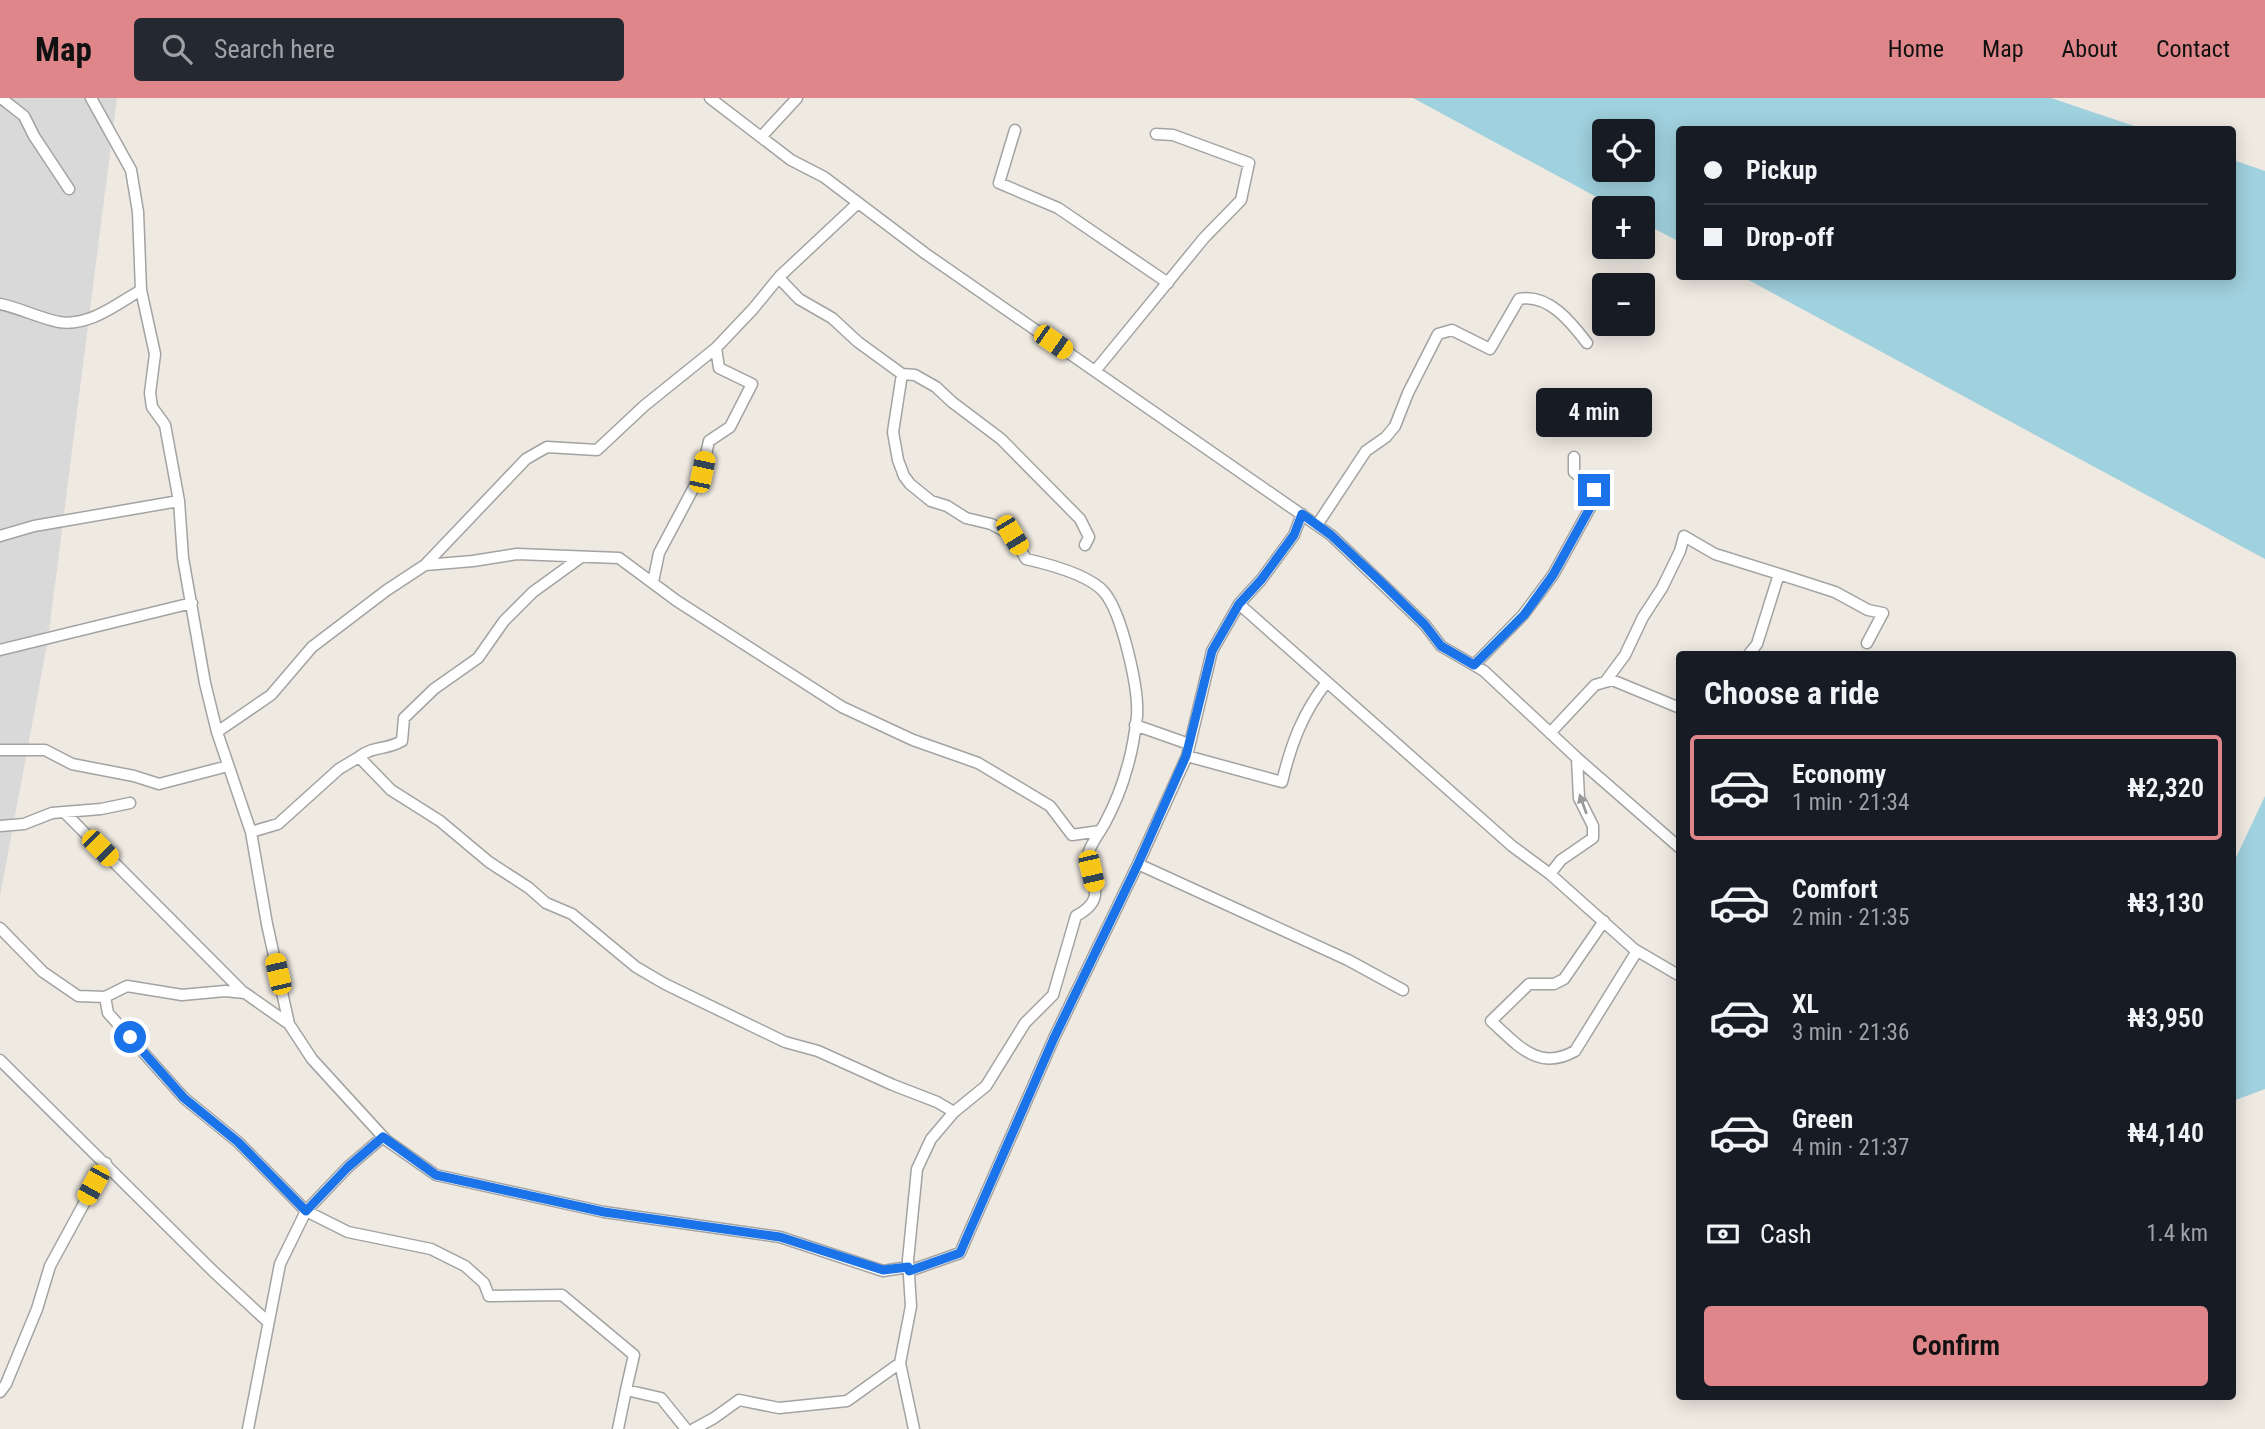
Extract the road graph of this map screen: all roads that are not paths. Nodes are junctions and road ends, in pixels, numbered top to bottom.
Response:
1 (1, 98) edge
2 (92, 98) edge
3 (710, 98) edge
4 (797, 98) edge
5 (1015, 130) dead end
6 (1156, 134) dead end
7 (761, 137) junction
8 (69, 189) dead end
9 (858, 203) junction
10 (779, 278) junction
11 (1168, 283) junction
12 (141, 290) junction
13 (0, 304) edge
14 (1587, 343) dead end
15 (716, 348) junction
16 (1095, 371) junction
17 (902, 374) junction
18 (1574, 457) dead end
19 (179, 501) junction
20 (1302, 514) junction
21 (1317, 525) junction
22 (0, 536) edge
23 (1085, 545) dead end
24 (580, 558) junction
25 (425, 565) junction
26 (1779, 574) junction
27 (653, 582) junction
28 (192, 603) junction
29 (1239, 604) junction
30 (1867, 643) dead end
31 (0, 650) edge
32 (1751, 651) edge
33 (1474, 665) junction
34 (1327, 682) junction
35 (1605, 682) junction
36 (1676, 706) edge
37 (1135, 725) junction
38 (217, 732) junction
39 (1550, 733) junction
40 (1189, 744) junction
41 (0, 750) edge
42 (1186, 756) junction
43 (359, 757) junction
44 (1577, 758) junction
45 (228, 766) junction
46 (130, 803) dead end
47 (64, 812) junction
48 (0, 826) edge
49 (1100, 831) junction
50 (251, 832) junction
51 (1676, 845) edge
52 (1138, 864) junction
53 (1550, 874) junction
54 (1604, 921) junction
55 (0, 928) edge
56 (1636, 951) junction
57 (1676, 974) edge
58 (1403, 990) dead end
59 (245, 993) junction
60 (105, 997) junction
61 (289, 1024) junction
62 (0, 1060) edge
63 (954, 1112) junction
64 (383, 1137) junction
65 (106, 1163) junction
66 (306, 1211) junction
67 (909, 1269) junction
68 (268, 1322) junction
69 (900, 1363) junction
70 (626, 1390) junction
71 (0, 1392) edge
72 (248, 1429) edge
73 (618, 1429) edge
74 (687, 1429) edge
75 (694, 1429) edge
76 (914, 1429) edge

1 - 8 street
2 - 12 street
3 - 7 street
4 - 7 street
5 - 11 street
6 - 11 street
7 - 9 street
9 - 10 street
9 - 16 street
10 - 15 street
10 - 17 street
11 - 16 street
12 - 13 street
12 - 19 street
14 - 21 street
15 - 25 street
15 - 27 street
16 - 20 street
17 - 23 street
17 - 37 street
18 - 33 street
19 - 22 street
19 - 28 street
20 - 21 street
20 - 29 street
21 - 33 street
24 - 25 street
24 - 27 street
24 - 43 street
25 - 38 street
26 - 30 street
26 - 32 street
26 - 35 street
27 - 49 street
28 - 31 street
28 - 38 street
29 - 34 street
29 - 40 street
33 - 39 street
34 - 42 street
34 - 53 street
35 - 36 street
35 - 39 street
37 - 40 street
37 - 49 street
38 - 45 street
39 - 44 street
40 - 42 street
41 - 45 street
42 - 52 street
43 - 50 street
43 - 63 street
44 - 51 street
53 -> 44 street
45 - 50 street
46 - 47 street
47 - 48 street
47 - 59 street
49 - 63 street
50 - 61 street
52 - 58 street
52 - 67 street
53 - 54 street
54 - 56 street
54 - 56 street
55 - 60 street
56 - 57 street
59 - 60 street
59 - 61 street
60 - 66 street
61 - 64 street
62 - 65 street
63 - 67 street
64 - 66 street
64 - 67 street
65 - 68 street
65 - 71 street
66 - 68 street
66 - 70 street
67 - 69 street
68 - 72 street
69 - 75 street
69 - 76 street
70 - 73 street
70 - 74 street

